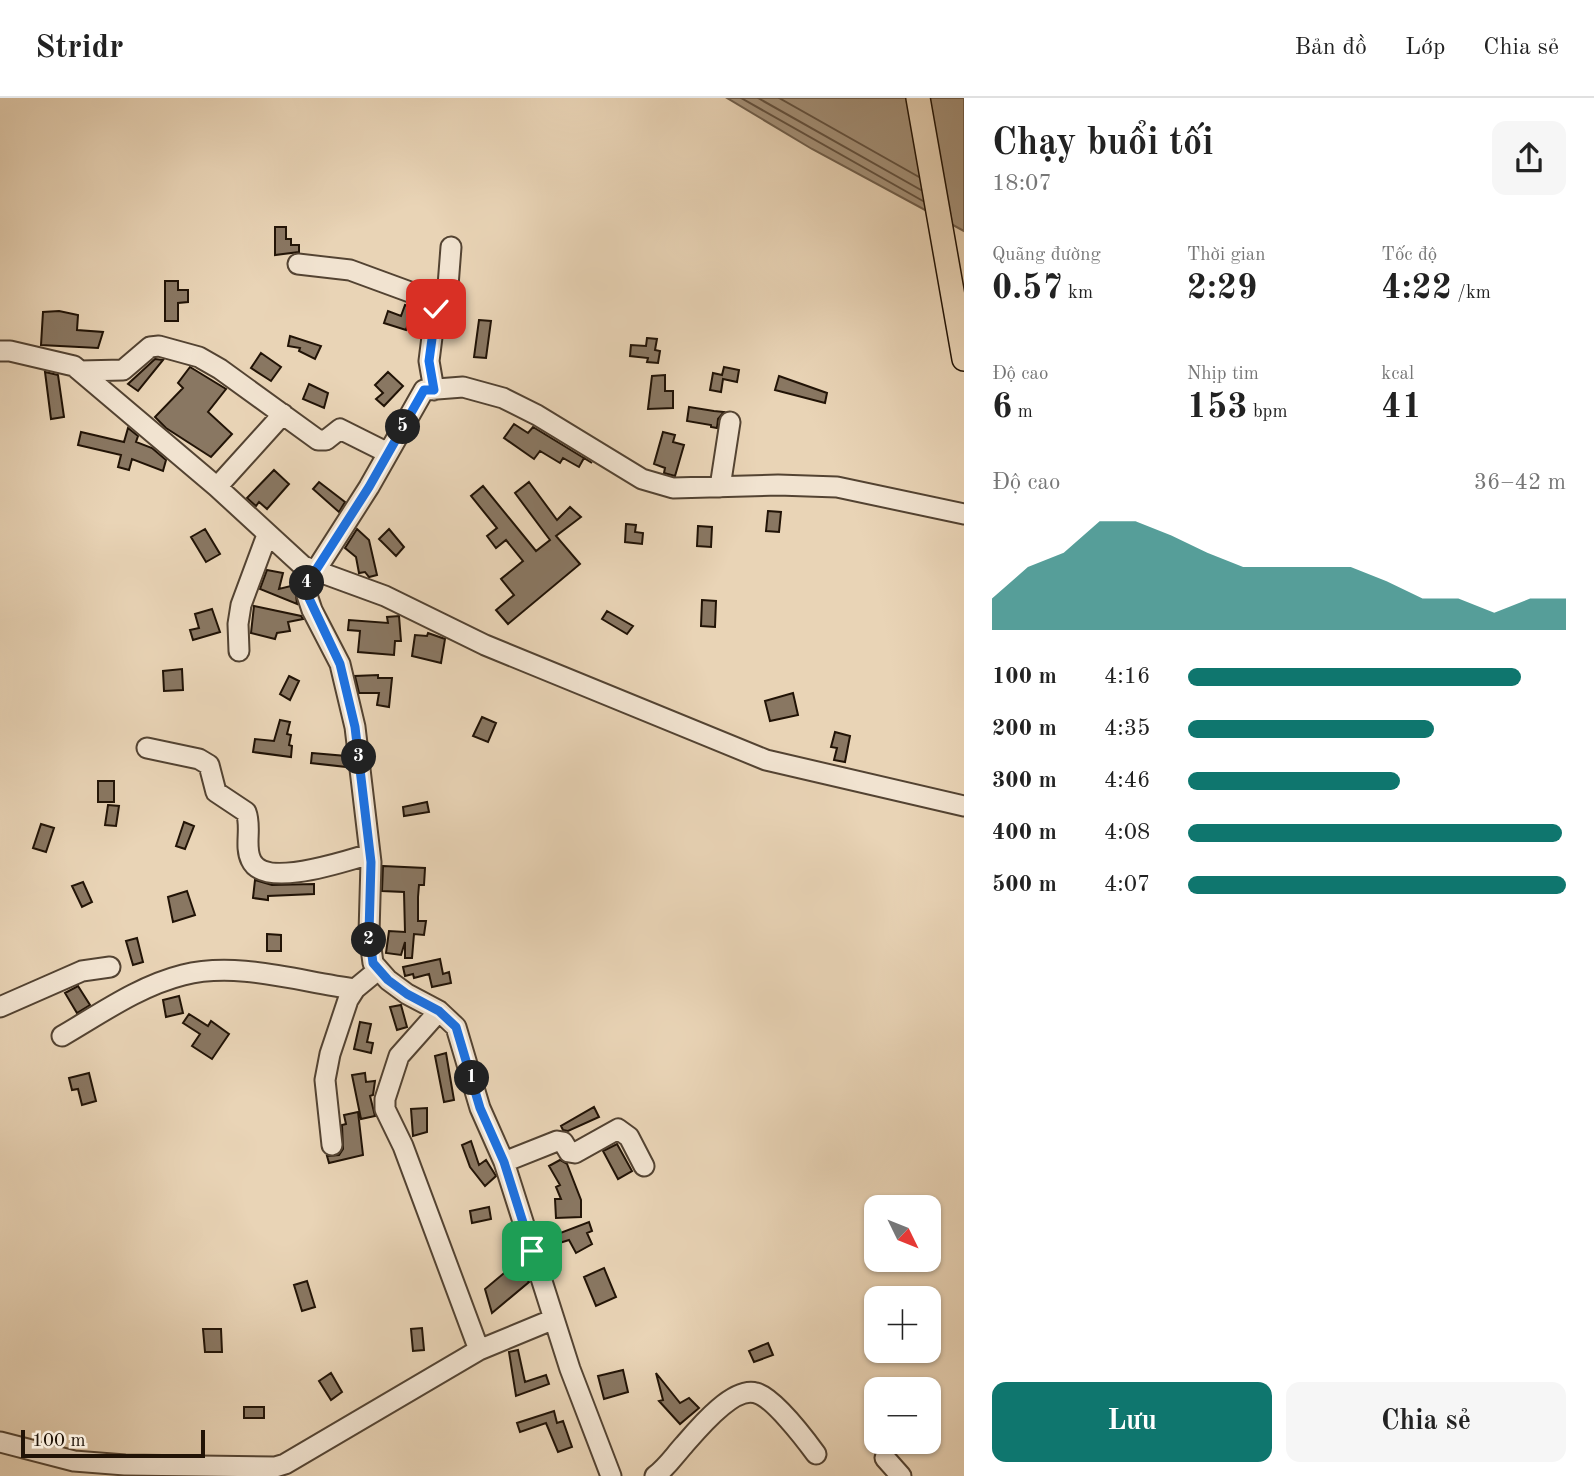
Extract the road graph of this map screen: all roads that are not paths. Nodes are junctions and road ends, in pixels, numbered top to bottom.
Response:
1 (918, 98) edge
2 (451, 247) dead end
3 (298, 264) dead end
4 (440, 303) junction
5 (0, 351) edge
6 (964, 359) edge
7 (79, 371) junction
8 (434, 390) junction
9 (283, 414) junction
10 (730, 422) dead end
11 (388, 453) junction
12 (217, 487) junction
13 (720, 487) junction
14 (964, 514) edge
15 (267, 535) junction
16 (316, 570) junction
17 (239, 651) dead end
18 (147, 748) dead end
19 (964, 806) edge
20 (370, 854) junction
21 (110, 967) dead end
22 (378, 970) junction
23 (355, 989) junction
24 (0, 1007) edge
25 (439, 1011) junction
26 (62, 1036) dead end
27 (332, 1145) dead end
28 (504, 1162) junction
29 (644, 1166) dead end
30 (554, 1319) junction
31 (480, 1350) junction
32 (0, 1442) edge
33 (816, 1454) dead end
34 (886, 1458) dead end
35 (611, 1476) edge
36 (654, 1476) edge
37 (901, 1476) edge

1 - 6 main road
2 - 4 street
3 - 4 street
4 - 8 street
5 - 7 street
7 - 9 street
7 - 12 street
8 - 11 street
8 - 13 street
9 - 11 street
9 - 12 street
10 - 13 street
11 - 16 street
12 - 15 street
13 - 14 street
15 - 16 street
15 - 17 street
16 - 19 street
16 - 20 street
18 - 20 street
20 - 22 street
21 - 24 street
22 - 23 street
22 - 25 street
23 - 26 street
23 - 27 street
25 - 28 street
25 - 31 street
28 - 29 street
28 - 30 street
30 - 31 street
30 - 35 street
31 - 32 street
33 - 36 street
34 - 37 street

